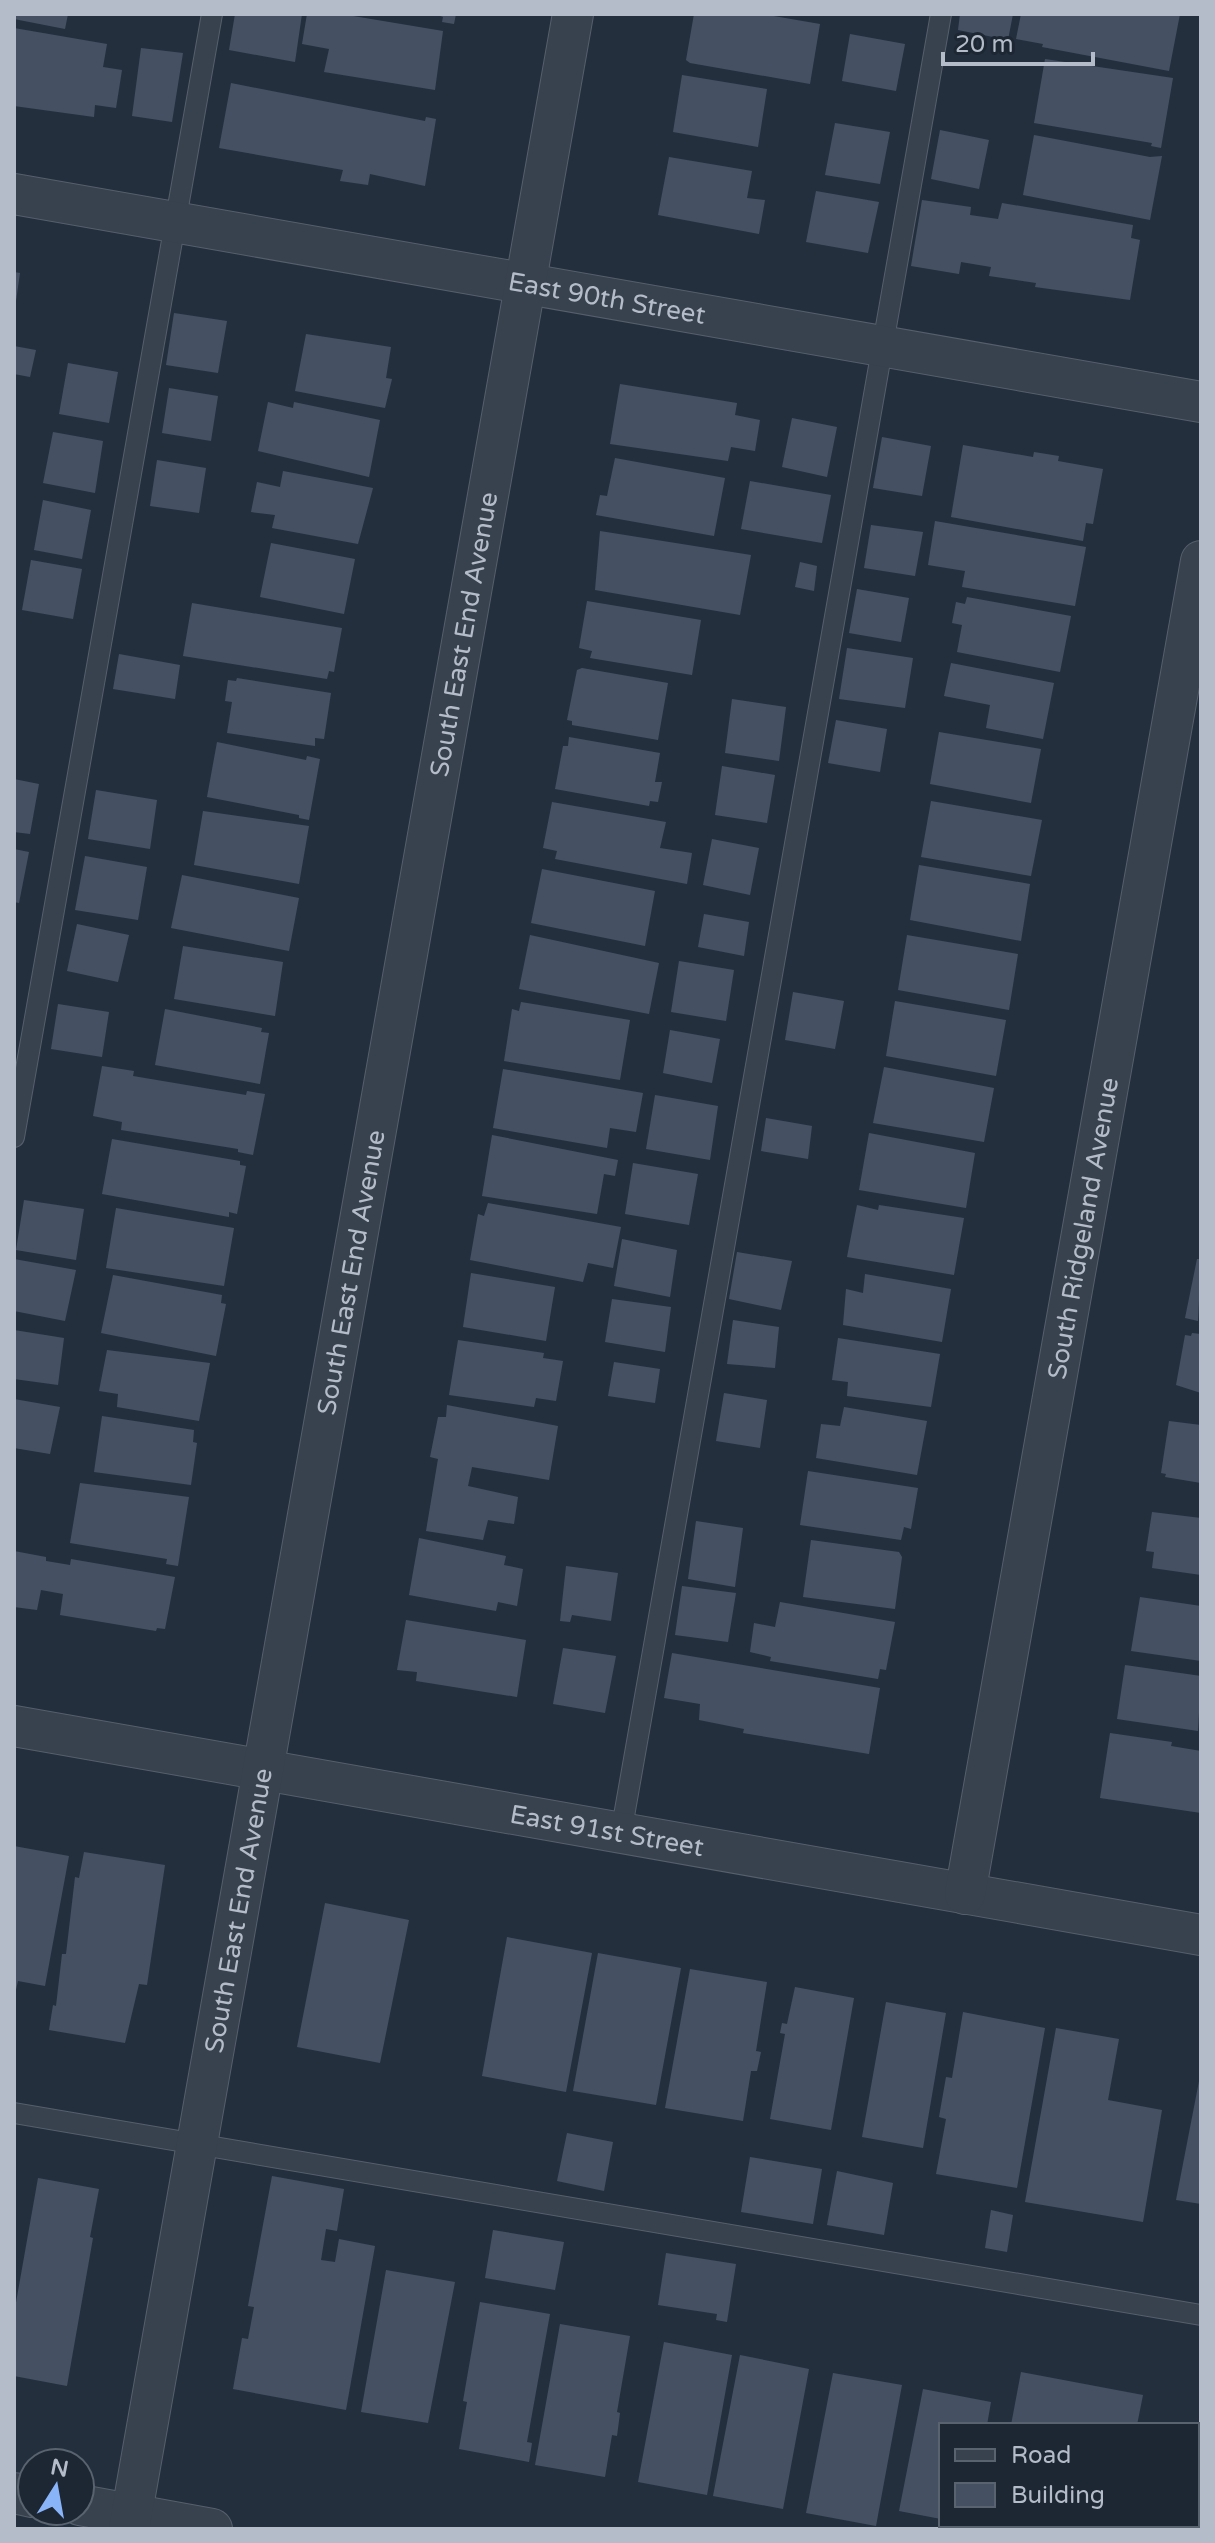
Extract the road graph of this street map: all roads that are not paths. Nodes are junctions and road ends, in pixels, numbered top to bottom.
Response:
1 (212, 14) edge
2 (573, 14) edge
3 (941, 14) edge
4 (14, 194) edge
5 (176, 222) junction
6 (526, 284) junction
7 (883, 346) junction
8 (1201, 402) edge
9 (1201, 561) edge
10 (14, 1137) edge
11 (14, 1726) edge
12 (263, 1770) junction
13 (621, 1833) junction
14 (965, 1894) junction
15 (1201, 1935) edge
16 (14, 2113) edge
17 (197, 2145) junction
18 (1201, 2315) edge
19 (96, 2510) edge
20 (130, 2522) edge
21 (212, 2529) edge

1 - 5 lane
2 - 6 street, South East End Avenue
3 - 7 lane
4 - 5 street, East 90th Street
5 - 6 street, East 90th Street
5 - 10 lane
6 - 7 street, East 90th Street
6 - 12 street, South East End Avenue
7 - 8 street, East 90th Street
7 - 13 lane
9 - 14 street, South Ridgeland Avenue
11 - 12 street, East 91st Street
12 - 13 street, East 91st Street
12 - 17 street, South East End Avenue
13 - 14 street, East 91st Street
14 - 15 street, East 91st Street
16 - 17 lane
17 - 18 lane
17 - 20 street, South East End Avenue
19 - 20 street
20 - 21 street

